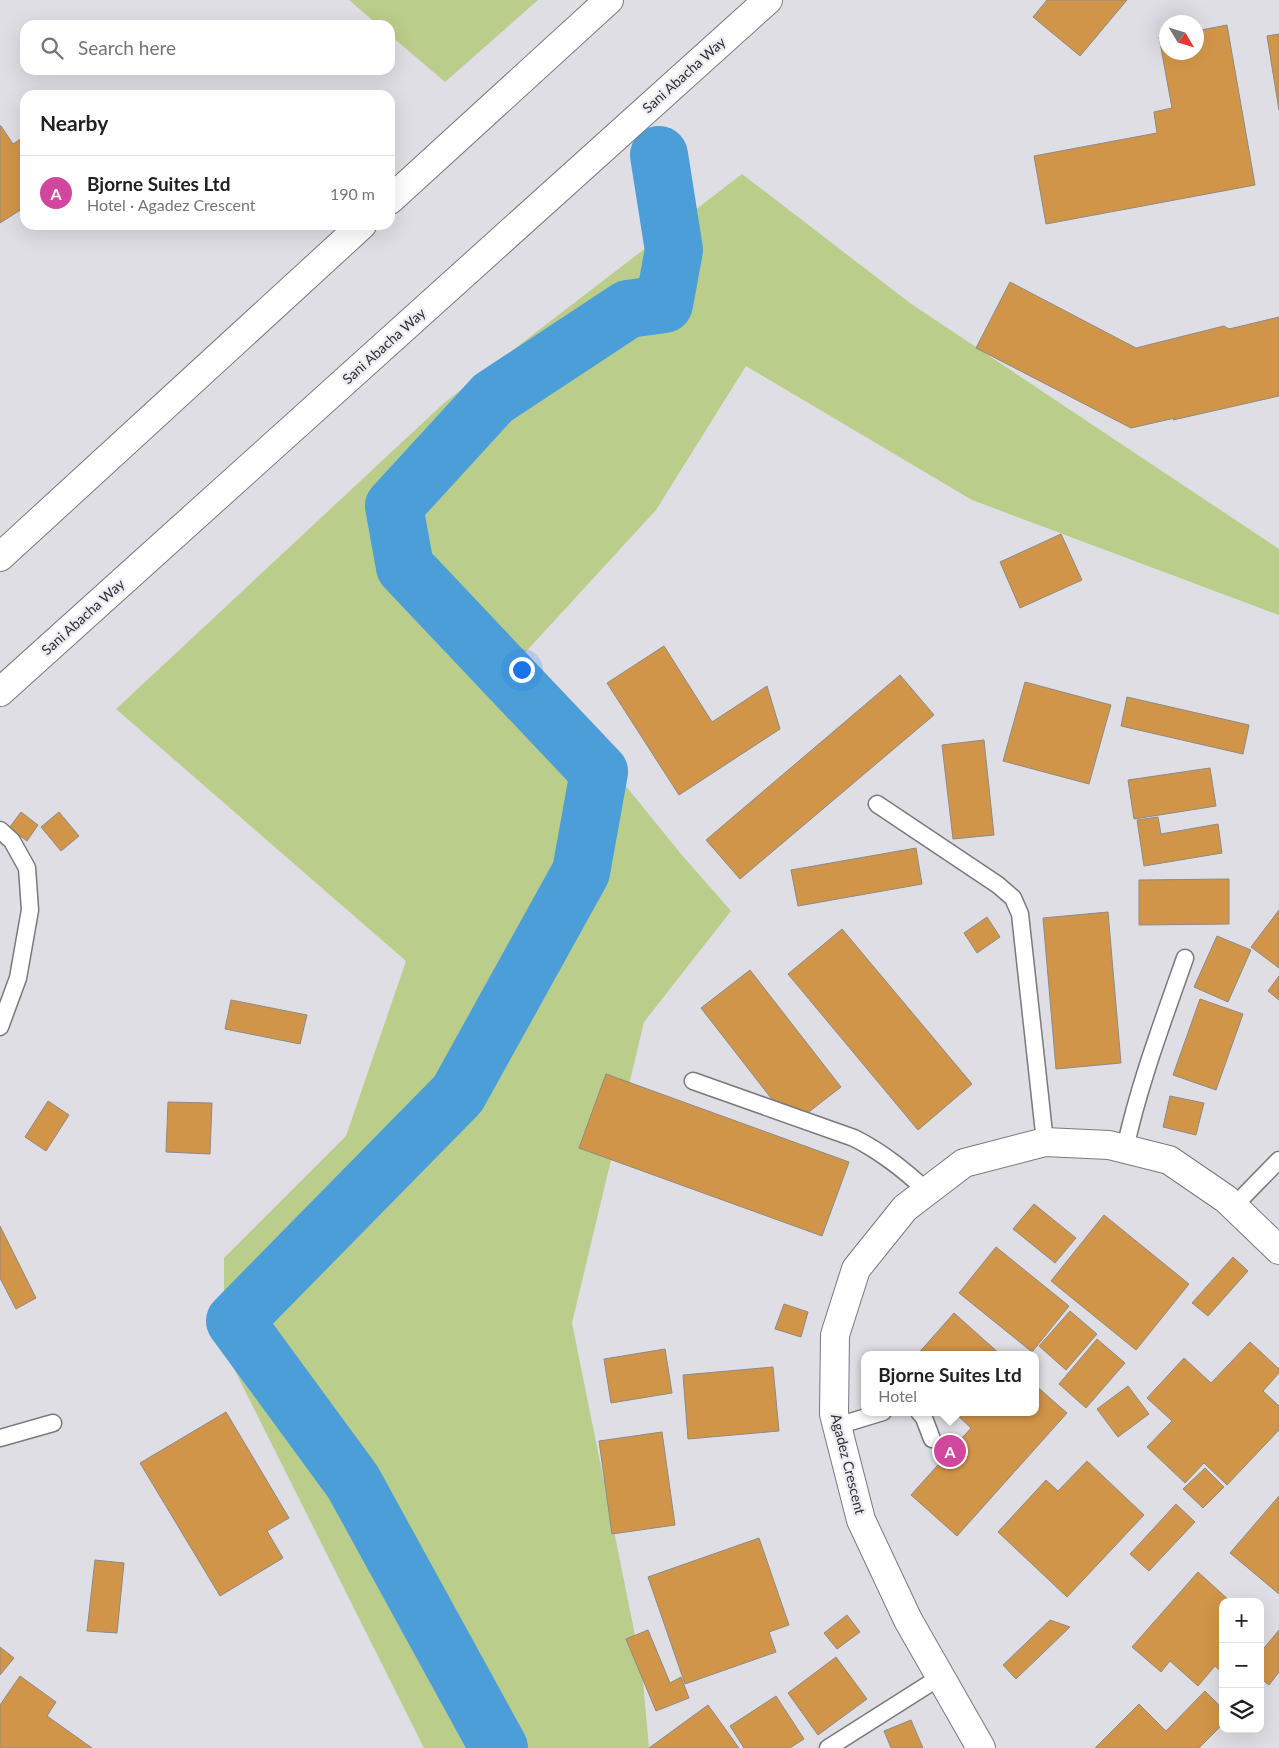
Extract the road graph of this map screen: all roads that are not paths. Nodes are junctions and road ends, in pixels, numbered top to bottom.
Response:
1 (609, 0) edge
2 (768, 0) edge
3 (395, 195) edge
4 (357, 230) edge
5 (0, 557) edge
6 (0, 692) edge
7 (877, 804) dead end
8 (0, 830) edge
9 (1185, 958) dead end
10 (0, 1027) edge
11 (693, 1080) dead end
12 (1045, 1142) junction
13 (1125, 1149) junction
14 (1279, 1160) edge
15 (927, 1191) junction
16 (1234, 1206) junction
17 (1279, 1250) edge
18 (870, 1416) edge
19 (922, 1416) edge
20 (53, 1423) dead end
21 (837, 1426) junction
22 (0, 1438) edge
23 (932, 1439) dead end
24 (940, 1677) junction
25 (828, 1748) edge
26 (981, 1748) edge

1 - 3 main road
2 - 6 main road, Sani Abacha Way
4 - 5 main road
7 - 12 lane
8 - 10 lane
9 - 13 lane
11 - 15 lane
12 - 13 main road, Agadez Crescent
12 - 15 main road, Agadez Crescent
13 - 16 main road, Agadez Crescent
14 - 16 lane
15 - 21 main road, Agadez Crescent
16 - 17 main road, Agadez Crescent
18 - 21 lane
19 - 23 lane
20 - 22 lane
21 - 24 main road, Agadez Crescent
24 - 25 lane
24 - 26 main road, Agadez Crescent

